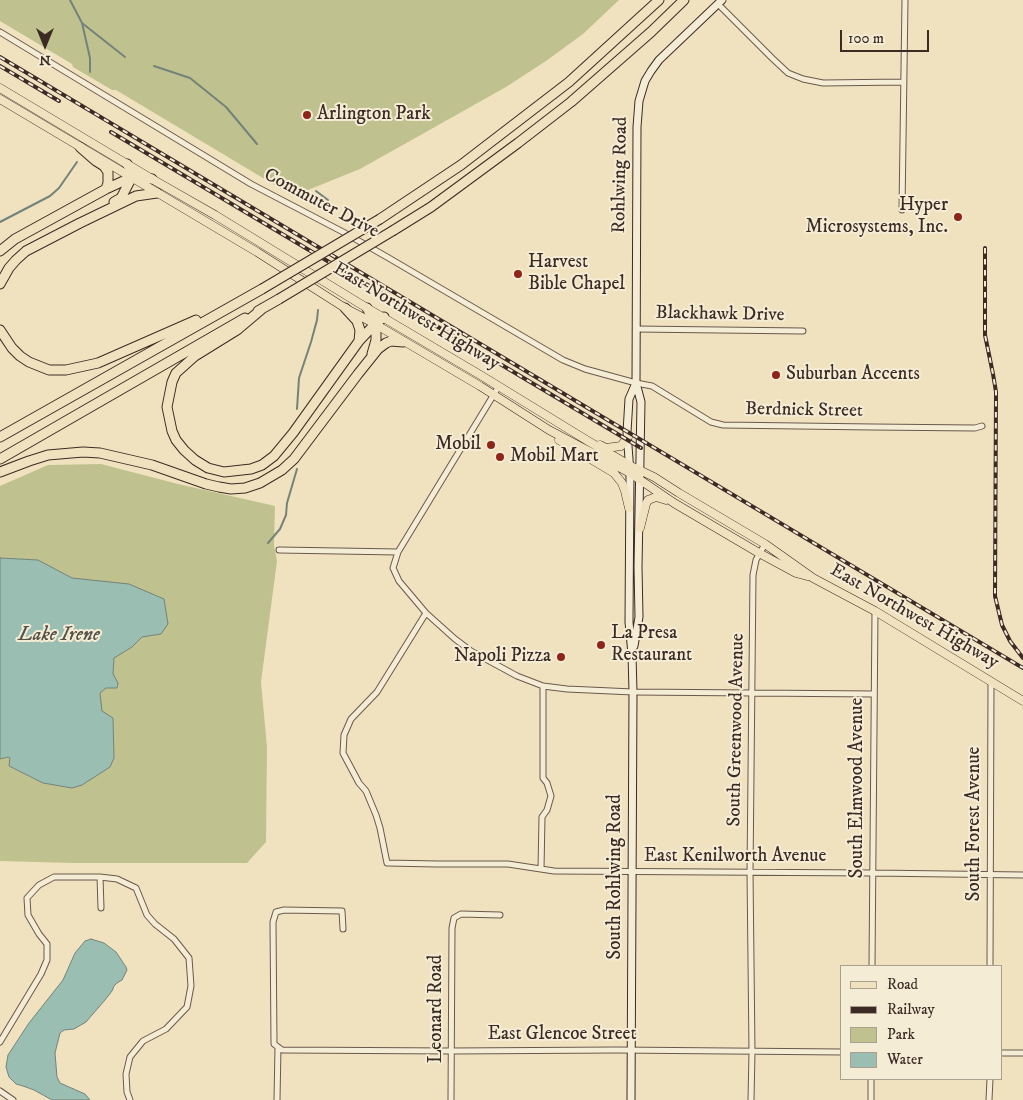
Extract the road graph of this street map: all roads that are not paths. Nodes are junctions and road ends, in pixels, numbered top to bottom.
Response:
1 (659, 0) edge
2 (684, 0) edge
3 (904, 0) edge
4 (720, 2) edge
5 (0, 32) edge
6 (904, 82) junction
7 (0, 88) edge
8 (0, 99) edge
9 (80, 146) junction
10 (127, 164) junction
11 (132, 177) junction
12 (152, 179) junction
13 (106, 189) junction
14 (157, 193) junction
15 (902, 210) dead end
16 (93, 216) junction
17 (0, 251) edge
18 (0, 284) edge
19 (242, 299) junction
20 (263, 308) junction
21 (345, 308) junction
22 (368, 308) junction
23 (384, 317) junction
24 (375, 324) junction
25 (636, 329) junction
26 (0, 330) edge
27 (803, 331) dead end
28 (359, 341) junction
29 (403, 342) junction
30 (370, 358) junction
31 (636, 383) junction
32 (499, 386) junction
33 (494, 395) junction
34 (982, 426) dead end
35 (549, 430) junction
36 (628, 436) junction
37 (0, 437) edge
38 (588, 441) junction
39 (0, 459) edge
40 (629, 469) junction
41 (640, 470) junction
42 (0, 472) edge
43 (640, 479) junction
44 (674, 503) junction
45 (629, 508) junction
46 (640, 528) junction
47 (765, 544) junction
48 (278, 550) dead end
49 (398, 552) junction
50 (759, 553) junction
51 (813, 578) junction
52 (875, 611) junction
53 (426, 613) junction
54 (632, 654) junction
55 (991, 681) junction
56 (543, 686) junction
57 (633, 692) junction
58 (752, 693) junction
59 (874, 694) junction
60 (1023, 700) edge
61 (541, 869) junction
62 (632, 872) junction
63 (750, 872) junction
64 (873, 873) junction
65 (990, 874) junction
66 (1023, 875) edge
67 (100, 877) junction
68 (101, 908) dead end
69 (500, 915) dead end
70 (343, 929) dead end
71 (872, 965) edge
72 (990, 965) edge
73 (0, 1042) edge
74 (280, 1048) junction
75 (631, 1050) junction
76 (451, 1051) junction
77 (752, 1052) junction
78 (840, 1052) edge
79 (1003, 1053) edge
80 (1023, 1053) edge
81 (871, 1080) edge
82 (990, 1080) edge
83 (0, 1091) edge
84 (13, 1100) edge
85 (130, 1100) edge
86 (277, 1100) edge
87 (451, 1100) edge
88 (631, 1100) edge
89 (751, 1100) edge
90 (871, 1100) edge
91 (990, 1100) edge

1 - 19 highway, bridge
2 - 20 highway, bridge
3 - 6 street
4 - 6 street
4 - 25 street, Rohlwing Road
5 - 31 street, Commuter Drive
6 - 15 street
7 - 10 main road, East Northwest Highway
8 - 9 main road, East Northwest Highway
9 - 11 main road, East Northwest Highway
9 - 13 highway
10 - 11 highway
10 - 12 main road, East Northwest Highway
11 - 12 highway
11 - 13 highway
11 - 14 main road, East Northwest Highway
11 - 16 highway
12 - 22 main road, East Northwest Highway
13 - 17 highway
14 - 16 highway
14 - 21 main road, East Northwest Highway
16 - 18 highway
19 - 26 highway
19 - 37 highway
20 - 28 highway
20 - 39 highway
21 - 24 main road, East Northwest Highway
21 - 28 highway
22 - 23 main road, East Northwest Highway
22 - 24 highway
23 - 24 highway
23 - 32 main road, East Northwest Highway
24 - 28 highway
24 - 29 main road, East Northwest Highway
24 - 30 highway
25 - 27 street, Blackhawk Drive
25 - 31 street, Rohlwing Road
29 - 30 highway
29 - 33 main road, East Northwest Highway
30 - 42 highway
31 - 34 street, Berdnick Street
31 - 36 street, Rohlwing Road
31 - 41 street, Rohlwing Road
32 - 33 street
32 - 38 main road, East Northwest Highway
33 - 35 main road, East Northwest Highway
33 - 49 street
35 - 40 main road, East Northwest Highway
35 - 45 main road
36 - 38 main road
36 - 40 street, Rohlwing Road
38 - 40 main road, East Northwest Highway
40 - 41 main road, East Northwest Highway
40 - 43 main road, East Northwest Highway
40 - 45 street, South Rohlwing Road
41 - 43 street, Rohlwing Road
41 - 47 main road, East Northwest Highway
43 - 44 main road, East Northwest Highway
43 - 46 street, South Rohlwing Road
44 - 46 main road
44 - 50 main road, East Northwest Highway
45 - 54 street, South Rohlwing Road
46 - 54 street, South Rohlwing Road
47 - 50 street, South Greenwood Avenue
47 - 51 main road, East Northwest Highway
48 - 49 street
49 - 53 street
50 - 51 main road, East Northwest Highway
50 - 58 street, South Greenwood Avenue
51 - 52 main road, East Northwest Highway
52 - 55 main road, East Northwest Highway
52 - 59 street, South Elmwood Avenue
53 - 56 street
53 - 61 street, East Kenilworth Avenue
54 - 57 street, South Rohlwing Road
55 - 60 main road, East Northwest Highway
55 - 65 street, South Forest Avenue
56 - 57 street
56 - 61 street
57 - 58 street
57 - 62 street, South Rohlwing Road
58 - 59 street
58 - 63 street, South Greenwood Avenue
59 - 64 street, South Elmwood Avenue
61 - 62 street, East Kenilworth Avenue
62 - 63 street, East Kenilworth Avenue
62 - 75 street, South Rohlwing Road
63 - 64 street, East Kenilworth Avenue
63 - 77 street, South Greenwood Avenue
64 - 65 street, East Kenilworth Avenue
64 - 71 street, South Elmwood Avenue
65 - 66 street, East Kenilworth Avenue
65 - 72 street, South Forest Avenue
67 - 68 street
67 - 73 street
67 - 85 street
69 - 76 street, Leonard Road
70 - 74 street
74 - 76 street, East Glencoe Street
74 - 86 street
75 - 76 street, East Glencoe Street
75 - 77 street, East Glencoe Street
75 - 88 street, South Rohlwing Road
76 - 87 street, Leonard Road
77 - 78 street, East Glencoe Street
77 - 89 street, South Greenwood Avenue
79 - 80 street
81 - 90 street
82 - 91 street
83 - 84 street

